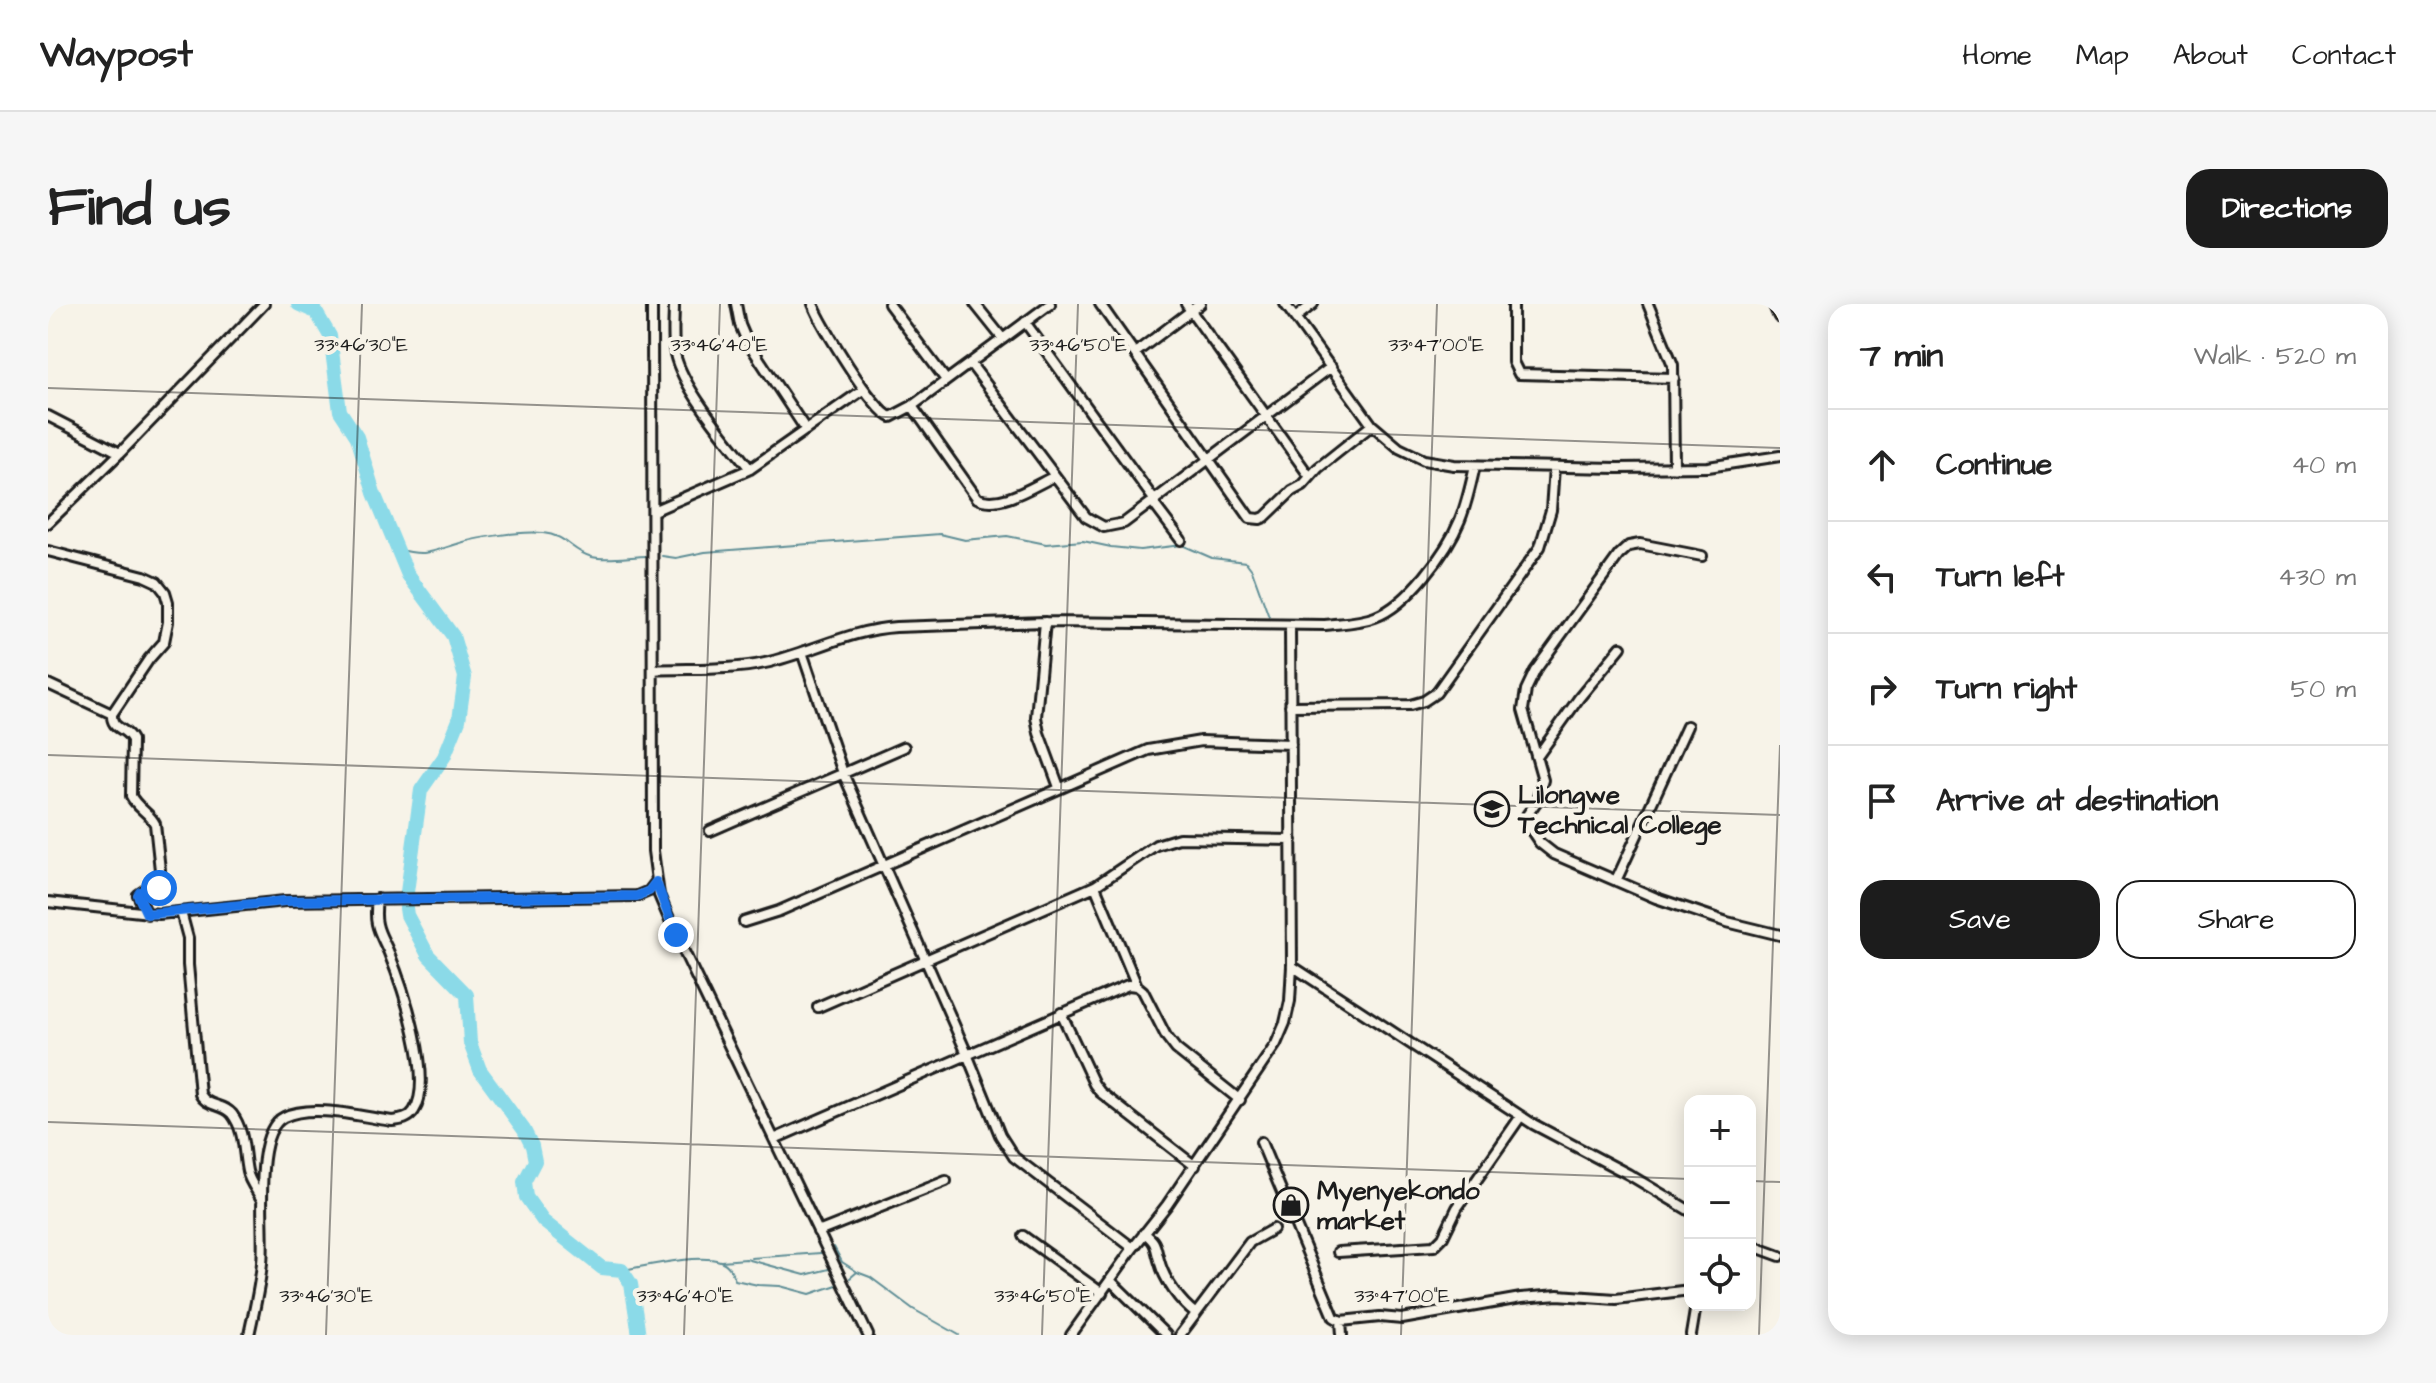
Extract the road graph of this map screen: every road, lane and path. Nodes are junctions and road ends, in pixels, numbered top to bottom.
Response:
1 (264, 304) edge
2 (652, 304) edge
3 (674, 304) edge
4 (736, 304) edge
5 (813, 304) edge
6 (889, 304) edge
7 (975, 304) edge
8 (1050, 304) edge
9 (1100, 304) edge
10 (1200, 304) edge
11 (1285, 304) edge
12 (1313, 304) edge
13 (1513, 304) edge
14 (1648, 304) edge
15 (1775, 304) edge
16 (1188, 307) edge
17 (1780, 316) edge
18 (1295, 318) junction
19 (1025, 322) junction
20 (1003, 339) junction
21 (1135, 353) junction
22 (970, 363) junction
23 (1331, 367) junction
24 (1674, 378) junction
25 (946, 380) junction
26 (864, 389) junction
27 (912, 406) junction
28 (48, 416) edge
29 (1266, 417) junction
30 (1372, 425) junction
31 (806, 430) junction
32 (120, 453) junction
33 (1780, 456) edge
34 (1211, 460) junction
35 (1475, 466) junction
36 (1554, 467) junction
37 (1674, 468) junction
38 (750, 469) junction
39 (1055, 476) junction
40 (1310, 477) junction
41 (1154, 502) junction
42 (653, 511) junction
43 (48, 523) edge
44 (1181, 540) dead end
45 (48, 551) edge
46 (1702, 556) dead end
47 (1045, 622) junction
48 (1290, 625) junction
49 (1621, 647) dead end
50 (802, 652) junction
51 (653, 670) junction
52 (48, 684) edge
53 (1290, 706) junction
54 (112, 714) junction
55 (1687, 726) dead end
56 (1291, 744) junction
57 (904, 747) dead end
58 (1537, 757) junction
59 (843, 773) junction
60 (1059, 787) junction
61 (710, 831) dead end
62 (1292, 840) junction
63 (884, 866) junction
64 (1616, 881) junction
65 (656, 882) junction
66 (1095, 886) junction
67 (377, 899) junction
68 (48, 902) edge
69 (181, 912) junction
70 (147, 914) junction
71 (744, 922) dead end
72 (1780, 935) edge
73 (925, 960) junction
74 (1292, 966) junction
75 (1137, 986) junction
76 (818, 1007) dead end
77 (1061, 1013) junction
78 (967, 1054) junction
79 (1240, 1100) junction
80 (1521, 1116) junction
81 (774, 1139) junction
82 (1261, 1142) dead end
83 (1195, 1166) junction
84 (946, 1181) dead end
85 (263, 1201) junction
86 (1684, 1207) edge
87 (1273, 1229) dead end
88 (818, 1232) junction
89 (1144, 1233) junction
90 (1023, 1236) dead end
91 (1756, 1247) edge
92 (1133, 1248) junction
93 (1338, 1252) dead end
94 (1780, 1256) edge
95 (1111, 1281) junction
96 (1684, 1291) edge
97 (1102, 1293) junction
98 (1695, 1311) edge
99 (1196, 1314) junction
100 (1341, 1321) junction
101 (249, 1335) edge
102 (868, 1335) edge
103 (1071, 1335) edge
104 (1166, 1335) edge
105 (1180, 1335) edge
106 (1342, 1335) edge
107 (1691, 1335) edge

1 - 32 street
2 - 42 street
3 - 38 street
4 - 31 street
5 - 26 street
6 - 25 street
7 - 20 street
8 - 19 street
9 - 21 street
10 - 16 street
11 - 18 street
12 - 18 street
13 - 24 street
14 - 24 street
15 - 17 highway
16 - 21 street
16 - 29 street
18 - 23 street
19 - 20 street
19 - 41 street
20 - 22 street
21 - 34 street
22 - 25 street
22 - 39 street
23 - 29 street
23 - 30 street
24 - 37 street
25 - 27 street
26 - 27 street
26 - 31 street
27 - 39 street
28 - 32 street
29 - 34 street
29 - 40 street
30 - 35 street
30 - 40 street
31 - 38 street
32 - 43 street
33 - 37 street
34 - 40 street
34 - 41 street
35 - 36 street
35 - 48 street
36 - 37 street
36 - 53 street
38 - 42 street
39 - 41 street
41 - 44 street
42 - 51 street
45 - 54 street
46 - 58 street
47 - 48 street
47 - 50 street
47 - 60 street
48 - 53 street
49 - 58 street
50 - 51 street
50 - 59 street
51 - 65 street
52 - 54 street
53 - 56 street
54 - 70 street
55 - 64 street
56 - 60 street
56 - 62 street
57 - 59 street
58 - 64 street
59 - 61 street
59 - 63 street
60 - 63 street
62 - 66 street
62 - 74 street
63 - 71 street
63 - 73 street
64 - 72 street
65 - 67 street
65 - 81 street
66 - 73 street
66 - 75 street
67 - 69 street
67 - 85 street
68 - 70 street
69 - 70 street
69 - 85 street
73 - 76 street
73 - 78 street
74 - 79 street
74 - 80 street
75 - 77 street
75 - 79 street
77 - 78 street
77 - 83 street
78 - 81 street
78 - 92 street
79 - 83 street
80 - 86 street
80 - 93 street
81 - 88 street
82 - 100 street
83 - 89 street
84 - 88 street
85 - 101 street
87 - 99 street
88 - 102 street
89 - 92 street
89 - 99 street
90 - 97 street
91 - 94 street
92 - 95 street
95 - 97 street
95 - 104 street
96 - 100 street
97 - 103 street
98 - 107 street
99 - 105 street
100 - 106 street

